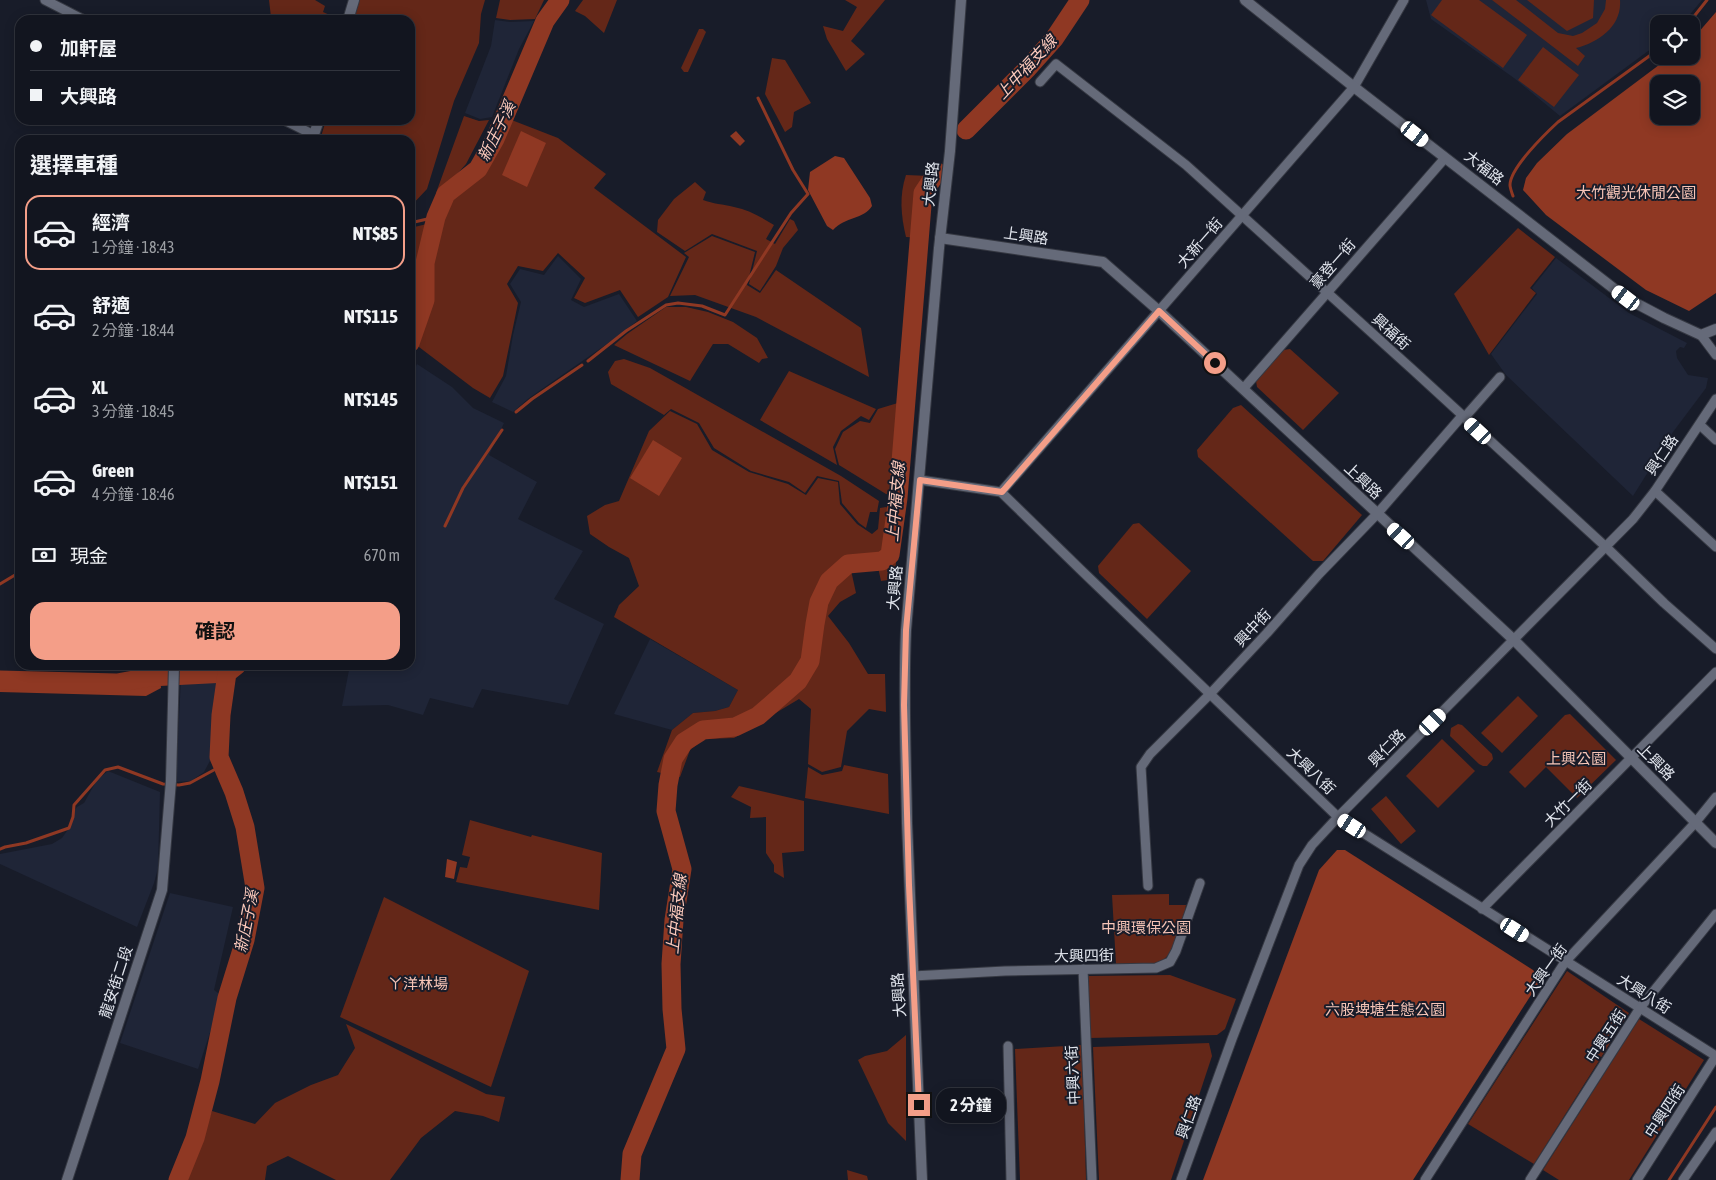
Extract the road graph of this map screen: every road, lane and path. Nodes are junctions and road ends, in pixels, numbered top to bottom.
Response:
1 (45, 0) edge
2 (354, 0) edge
3 (961, 0) edge
4 (1245, 0) edge
5 (1404, 0) edge
6 (74, 15) edge
7 (350, 15) edge
8 (1040, 82) dead end
9 (1354, 87) junction
10 (293, 125) edge
11 (310, 135) edge
12 (1445, 158) junction
13 (1242, 216) junction
14 (940, 238) junction
15 (1326, 293) junction
16 (1159, 311) junction
17 (1716, 329) edge
18 (1700, 335) junction
19 (1716, 355) edge
20 (1500, 377) dead end
21 (1243, 389) junction
22 (1716, 399) edge
23 (1463, 417) junction
24 (1700, 425) junction
25 (1716, 440) edge
26 (920, 480) junction
27 (1655, 491) junction
28 (1002, 492) junction
29 (1376, 514) junction
30 (1606, 547) junction
31 (1716, 547) edge
32 (1514, 640) junction
33 (1716, 649) edge
34 (174, 670) edge
35 (1716, 672) edge
36 (1210, 694) junction
37 (1631, 758) junction
38 (1716, 797) edge
39 (1338, 817) junction
40 (1695, 823) junction
41 (1716, 843) edge
42 (1200, 883) dead end
43 (1148, 886) dead end
44 (1482, 909) junction
45 (1716, 914) edge
46 (1566, 962) junction
47 (1083, 969) junction
48 (913, 976) junction
49 (1640, 1008) junction
50 (1008, 1046) dead end
51 (1716, 1056) edge
52 (1716, 1132) edge
53 (67, 1180) edge
54 (922, 1180) edge
55 (1012, 1180) edge
56 (1092, 1180) edge
57 (1181, 1180) edge
58 (1425, 1180) edge
59 (1530, 1180) edge
60 (1637, 1180) edge
61 (1683, 1180) edge

1 - 6 street
2 - 7 street
3 - 14 street, 大興路
4 - 9 street, 大福路
5 - 9 street, 大新一街
8 - 13 street, 興福街
9 - 12 street, 大福路
9 - 13 street, 大新一街
10 - 11 street
12 - 15 street, 豪登一街
12 - 18 street, 大福路
13 - 15 street, 興福街
13 - 16 street, 大新一街
14 - 16 street, 上興路
14 - 26 street, 大興路
15 - 21 street, 豪登一街
15 - 23 street, 興福街
16 - 21 street, 上興路
16 - 28 street, 大新一街
17 - 18 street
18 - 19 street
20 - 23 street, 興中街
21 - 29 street, 上興路
22 - 24 street, 興仁路
23 - 29 street, 興中街
23 - 30 street, 興福街
24 - 25 street
24 - 27 street, 興仁路
26 - 28 street
26 - 48 street, 大興路
27 - 30 street, 興仁路
27 - 31 street
28 - 36 street, 大興八街
29 - 32 street, 上興路
29 - 36 street, 興中街
30 - 32 street, 興仁路
30 - 33 street, 興福街
32 - 37 street, 上興路
32 - 39 street, 興仁路
34 - 53 street, 龍安街二段
35 - 37 street, 大竹一街
36 - 39 street, 大興八街
36 - 43 street, 興中街
37 - 40 street, 上興路
37 - 44 street, 大竹一街
38 - 40 street, 大興一街
39 - 44 street, 大興八街
39 - 57 street, 興仁路
40 - 41 street, 上興路
40 - 46 street, 大興一街
42 - 47 street, 大興四街
44 - 46 street, 大興八街
45 - 49 street, 中興五街
46 - 49 street, 大興八街
46 - 58 street, 大興一街
47 - 48 street, 大興四街
47 - 56 street, 中興六街
48 - 54 street, 大興路
49 - 51 street, 大興八街
49 - 59 street, 中興五街
50 - 55 street
51 - 60 street, 中興四街
52 - 61 street

